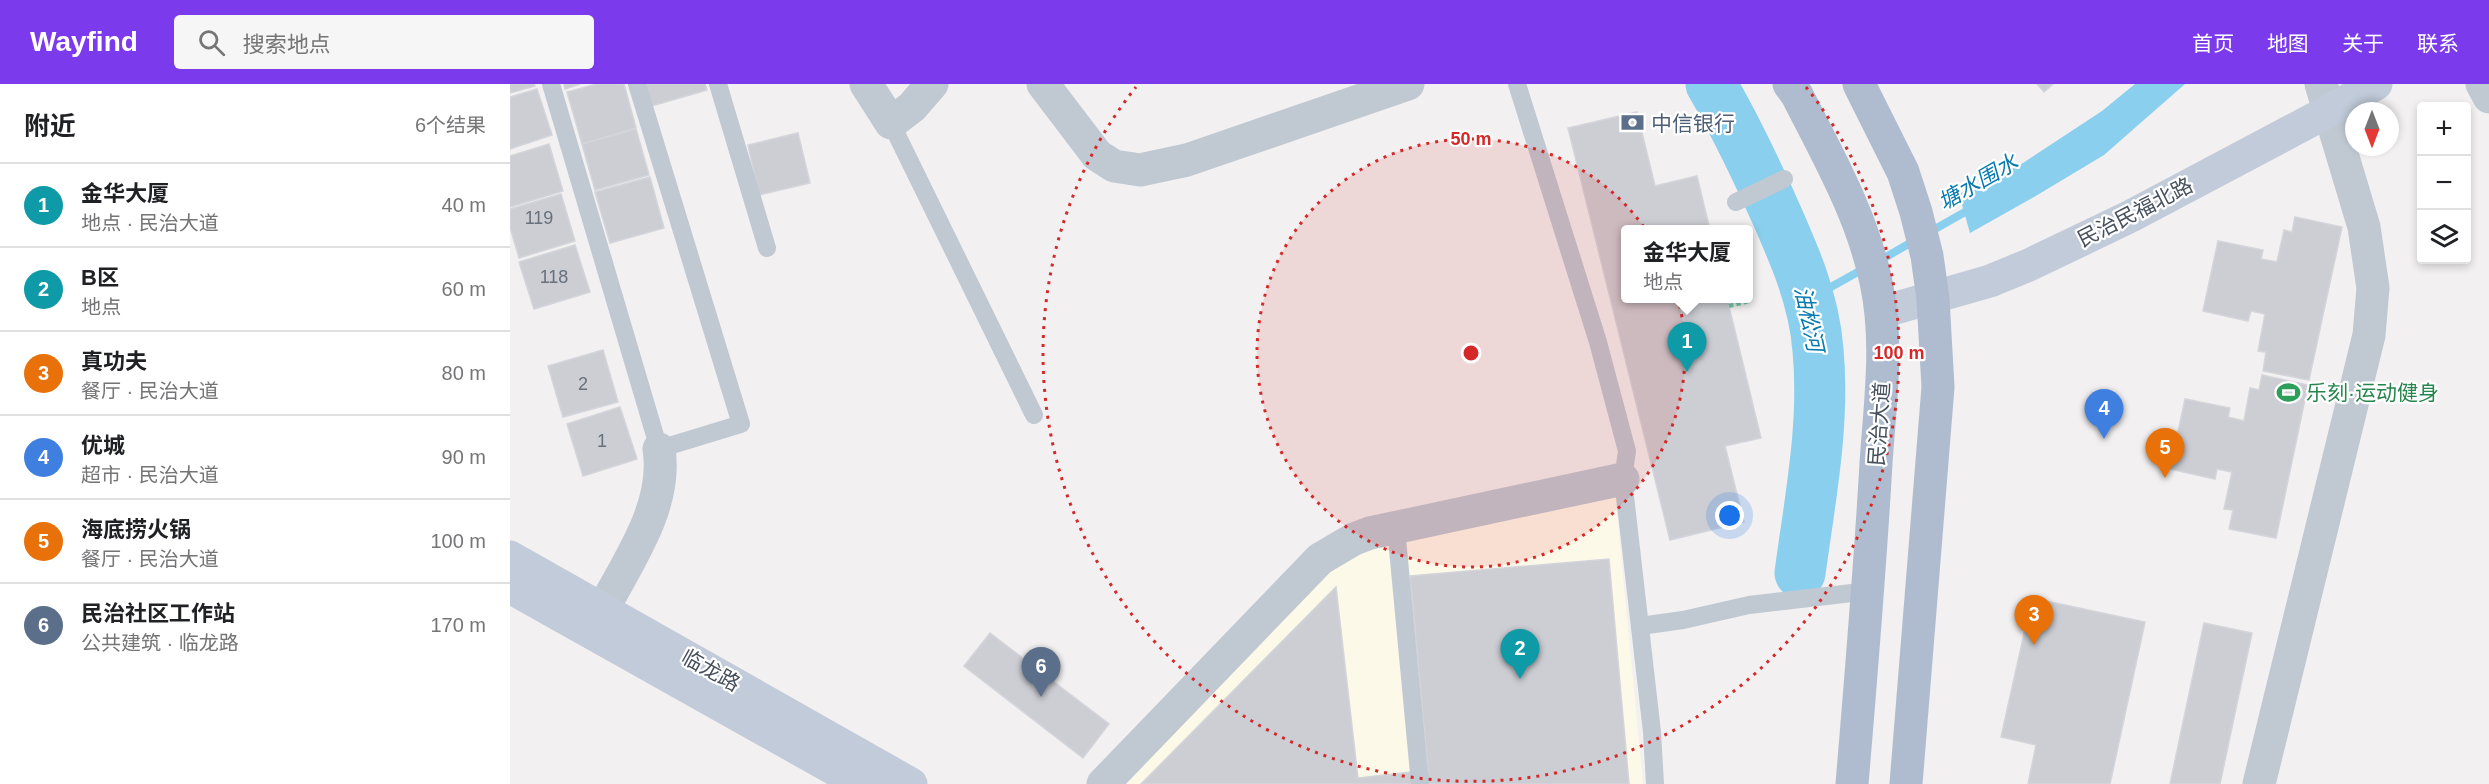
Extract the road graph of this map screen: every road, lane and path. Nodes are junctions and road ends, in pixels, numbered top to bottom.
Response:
1 (551, 84) edge
2 (637, 84) edge
3 (718, 84) edge
4 (866, 84) edge
5 (932, 84) edge
6 (1043, 84) edge
7 (1408, 84) edge
8 (1517, 84) edge
9 (1789, 84) edge
10 (1859, 84) edge
11 (2376, 84) edge
12 (2482, 84) edge
13 (2489, 97) edge
14 (2325, 98) edge
15 (891, 123) junction
16 (1784, 179) dead end
17 (1742, 200) dead end
18 (767, 248) dead end
19 (1879, 298) junction
20 (1933, 299) junction
21 (1742, 303) edge
22 (1729, 306) dead end
23 (1034, 415) dead end
24 (659, 449) junction
25 (1623, 479) junction
26 (1396, 528) junction
27 (510, 557) edge
28 (510, 587) edge
29 (1869, 591) junction
30 (603, 609) junction
31 (1640, 626) junction
32 (855, 775) edge
33 (911, 784) edge
34 (1103, 784) edge
35 (1420, 784) edge
36 (1655, 784) edge
37 (1852, 784) edge
38 (1906, 784) edge
39 (2259, 784) edge

1 - 24 lane
2 - 24 lane
3 - 18 lane
4 - 15 street
5 - 15 street
6 - 7 street
8 - 25 lane
9 - 19 main road, 民治大道
10 - 20 main road
11 - 14 main road, 民治民福北路
12 - 13 street
14 - 20 main road, 民治民福北路
14 - 39 street
15 - 23 lane
16 - 17 lane
19 - 20 main road, 民治民福北路
19 - 29 main road, 民治大道
20 - 38 main road
21 - 22 path
24 - 30 street
25 - 26 street
25 - 31 lane
26 - 34 street
26 - 35 lane
27 - 30 main road, 临龙路
28 - 32 main road, 临龙路
29 - 31 lane
29 - 37 main road, 民治大道
30 - 32 main road, 临龙路
31 - 36 lane
32 - 33 main road, 临龙路

